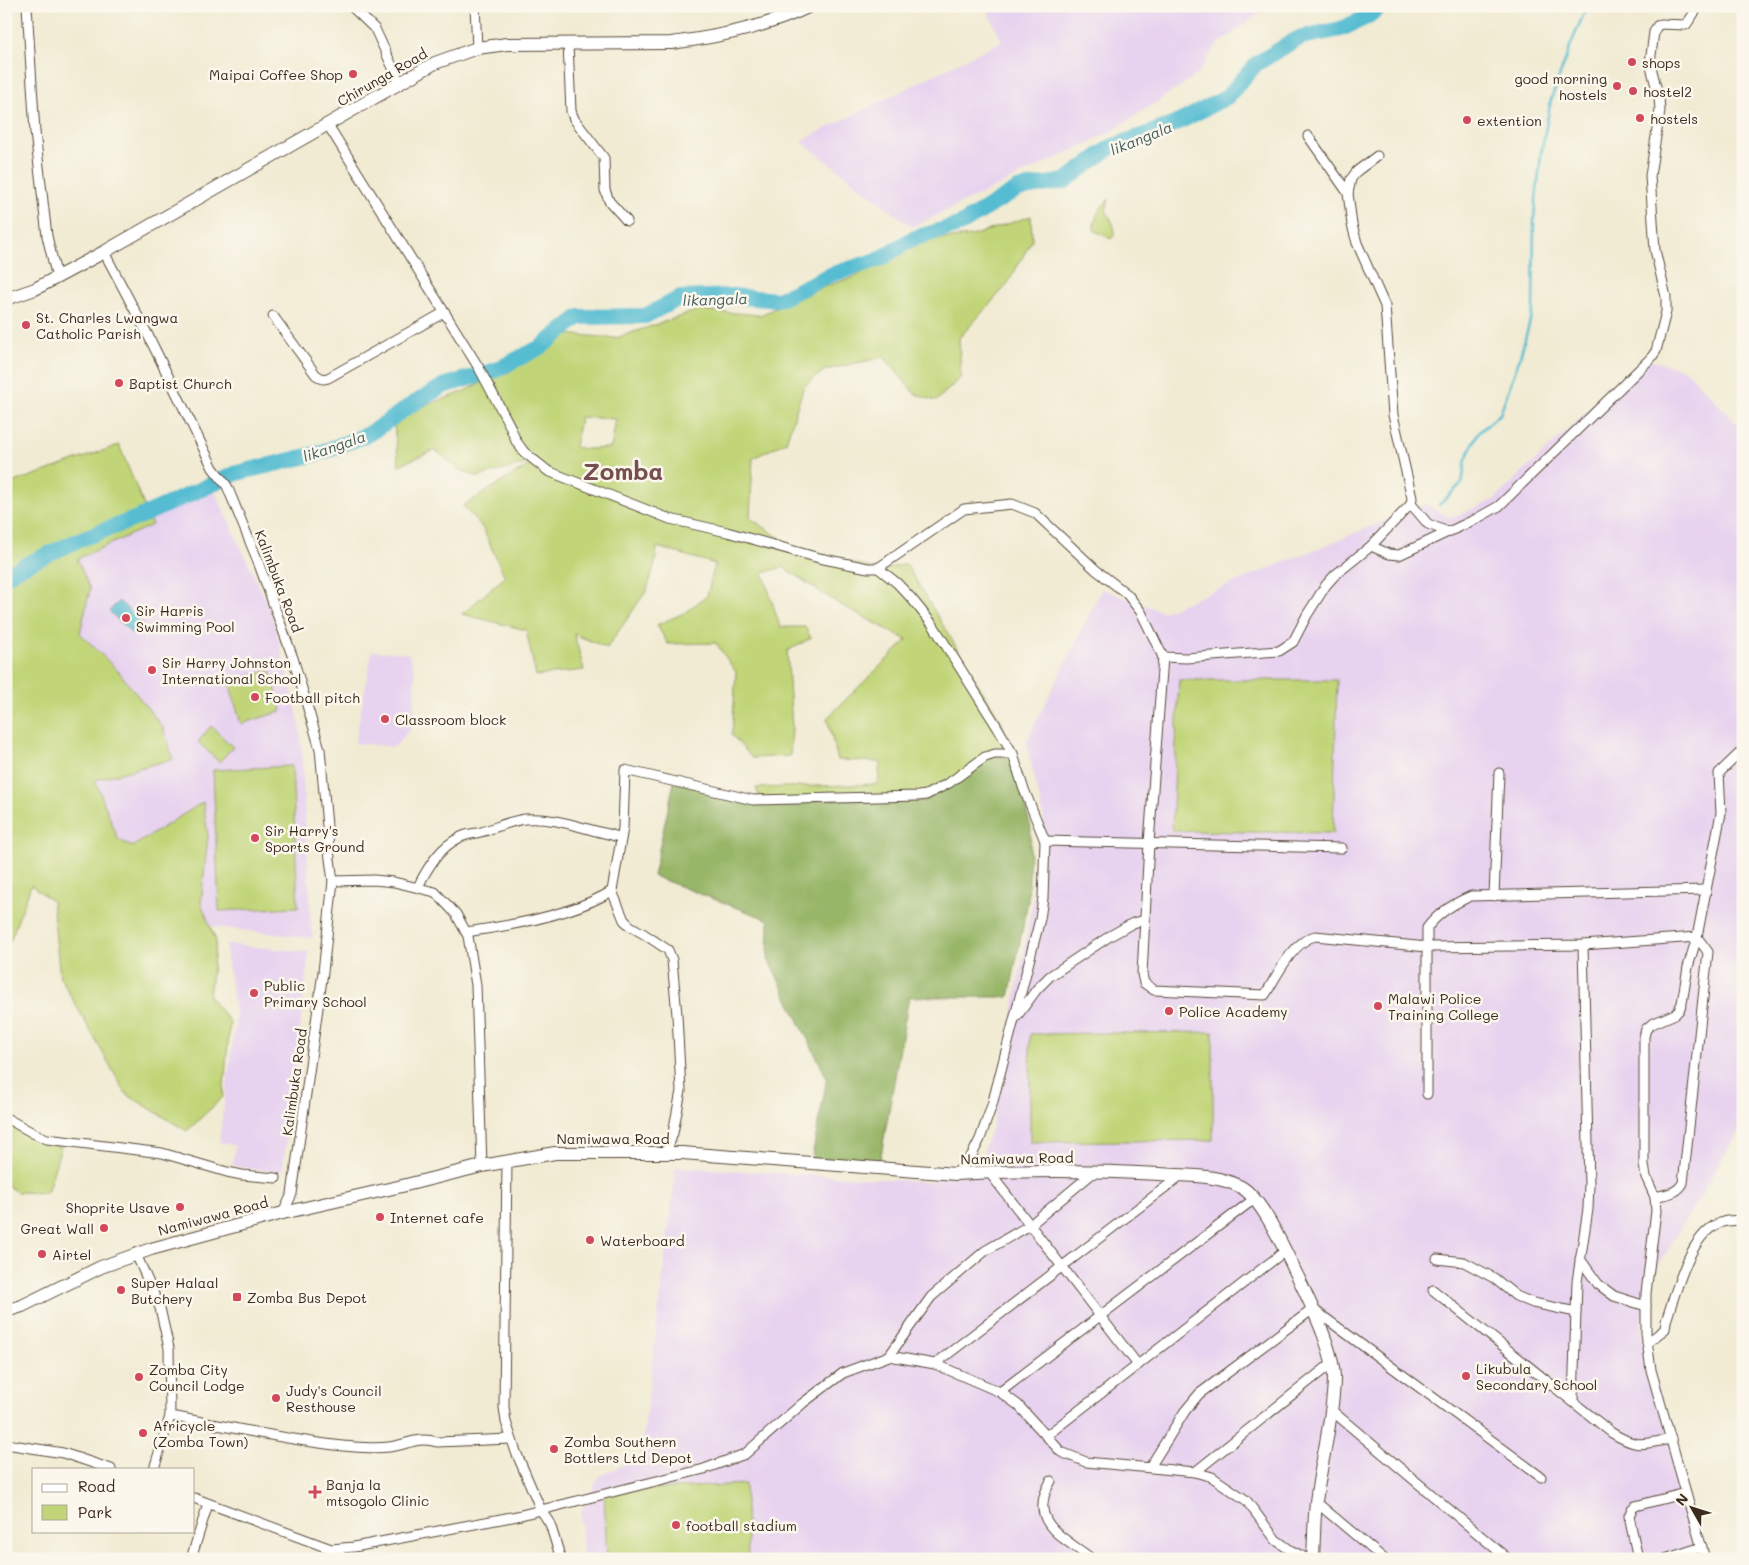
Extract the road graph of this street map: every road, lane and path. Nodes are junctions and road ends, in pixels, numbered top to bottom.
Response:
1 (27, 6) edge
2 (351, 6) edge
3 (475, 6) edge
4 (810, 6) edge
5 (1699, 6) edge
6 (568, 44) junction
7 (477, 48) junction
8 (400, 83) junction
9 (328, 125) junction
10 (1308, 136) dead end
11 (1377, 156) dead end
12 (1348, 193) junction
13 (627, 221) dead end
14 (104, 252) junction
15 (57, 278) junction
16 (6, 299) edge
17 (444, 312) junction
18 (273, 316) dead end
19 (1411, 504) junction
20 (1448, 532) junction
21 (1371, 546) junction
22 (878, 568) junction
23 (1163, 657) junction
24 (1743, 750) edge
25 (1013, 754) junction
26 (1499, 774) dead end
27 (621, 838) junction
28 (1045, 841) junction
29 (1149, 843) junction
30 (1342, 848) dead end
31 (333, 880) junction
32 (418, 887) junction
33 (1705, 890) junction
34 (612, 891) junction
35 (1494, 896) junction
36 (1145, 920) junction
37 (466, 932) junction
38 (1697, 937) junction
39 (1583, 946) junction
40 (1427, 947) junction
41 (1013, 1023) junction
42 (1427, 1094) dead end
43 (6, 1118) edge
44 (666, 1153) junction
45 (507, 1162) junction
46 (482, 1166) junction
47 (989, 1172) junction
48 (1094, 1172) junction
49 (956, 1174) junction
50 (1180, 1176) junction
51 (276, 1178) dead end
52 (1655, 1197) junction
53 (1254, 1199) junction
54 (283, 1213) junction
55 (1743, 1220) edge
56 (1030, 1225) junction
57 (1285, 1251) junction
58 (136, 1254) junction
59 (1437, 1259) dead end
60 (1580, 1259) junction
61 (1062, 1266) junction
62 (1433, 1290) dead end
63 (1646, 1306) junction
64 (1313, 1309) junction
65 (6, 1311) edge
66 (1576, 1312) junction
67 (1100, 1316) junction
68 (1647, 1343) junction
69 (889, 1356) junction
70 (1332, 1363) junction
71 (935, 1364) junction
72 (1138, 1365) junction
73 (1000, 1392) junction
74 (1573, 1401) junction
75 (1331, 1410) junction
76 (170, 1416) junction
77 (1046, 1436) junction
78 (511, 1439) junction
79 (1671, 1439) junction
80 (6, 1444) edge
81 (1150, 1467) junction
82 (108, 1468) edge
83 (154, 1468) edge
84 (1194, 1472) junction
85 (1541, 1477) dead end
86 (1052, 1481) dead end
87 (1686, 1493) junction
88 (195, 1498) edge
89 (1316, 1502) junction
90 (208, 1504) junction
91 (541, 1510) junction
92 (1702, 1547) junction
93 (331, 1549) junction
94 (191, 1559) edge
95 (346, 1559) edge
96 (561, 1559) edge
97 (1092, 1559) edge
98 (1308, 1559) edge
99 (1313, 1559) edge
100 (1384, 1559) edge
101 (1508, 1559) edge
102 (1638, 1559) edge
103 (1665, 1559) edge
104 (1706, 1559) edge

1 - 15 street
2 - 8 street
3 - 7 street
4 - 6 street, Chirunga Road
5 - 20 street
6 - 7 street, Chirunga Road
6 - 13 street
7 - 8 street, Chirunga Road
8 - 9 street, Chirunga Road
9 - 14 street, Chirunga Road
9 - 17 street
10 - 12 street
11 - 12 street
12 - 19 street
14 - 15 street, Chirunga Road
14 - 31 street, Kalimbuka Road
15 - 16 street, Chirunga Road
17 - 18 street
17 - 22 street
19 - 20 street
19 - 21 street
20 - 21 street
21 - 23 street
22 - 23 street
22 - 25 street
23 - 29 street
24 - 33 street
25 - 27 street
25 - 28 street
26 - 35 street
27 - 32 street
27 - 34 street
28 - 29 street
28 - 41 street
29 - 30 street
29 - 36 street
31 - 32 street
31 - 54 street, Kalimbuka Road
32 - 37 street
33 - 35 street
33 - 38 street
34 - 37 street
34 - 44 street
35 - 40 street
36 - 40 street
36 - 41 street
37 - 46 street
38 - 39 street
38 - 52 street
38 - 52 street
39 - 40 street
39 - 60 street
40 - 42 street
41 - 49 street
43 - 51 street
44 - 45 street, Namiwawa Road
44 - 49 street, Namiwawa Road
45 - 46 street, Namiwawa Road
45 - 78 street
46 - 54 street, Namiwawa Road
47 - 48 street, Namiwawa Road
47 - 49 street, Namiwawa Road
47 - 56 street
48 - 50 street, Namiwawa Road
48 - 56 street
50 - 53 street, Namiwawa Road
50 - 61 street
52 - 63 street
53 - 57 street
53 - 67 street
54 - 58 street, Namiwawa Road
55 - 68 street
56 - 61 street
56 - 69 street
57 - 64 street
57 - 72 street
58 - 65 street, Namiwawa Road
58 - 76 street
59 - 66 street
60 - 63 street
60 - 66 street
61 - 67 street
61 - 71 street
62 - 74 street
63 - 68 street
64 - 70 street
64 - 81 street
64 - 85 street
66 - 74 street
67 - 72 street
67 - 73 street
68 - 79 street
69 - 71 street
69 - 91 street
70 - 75 street
70 - 84 street
71 - 73 street
72 - 77 street
73 - 77 street
74 - 79 street
75 - 89 street
75 - 101 street
76 - 78 street
76 - 83 street
77 - 81 street
78 - 91 street
79 - 87 street
80 - 82 street
81 - 84 street
84 - 98 street
86 - 97 street
87 - 92 street
87 - 102 street
88 - 90 street
89 - 99 street
89 - 100 street
90 - 93 street
90 - 94 street
91 - 93 street
91 - 96 street
92 - 103 street
92 - 104 street
93 - 95 street

